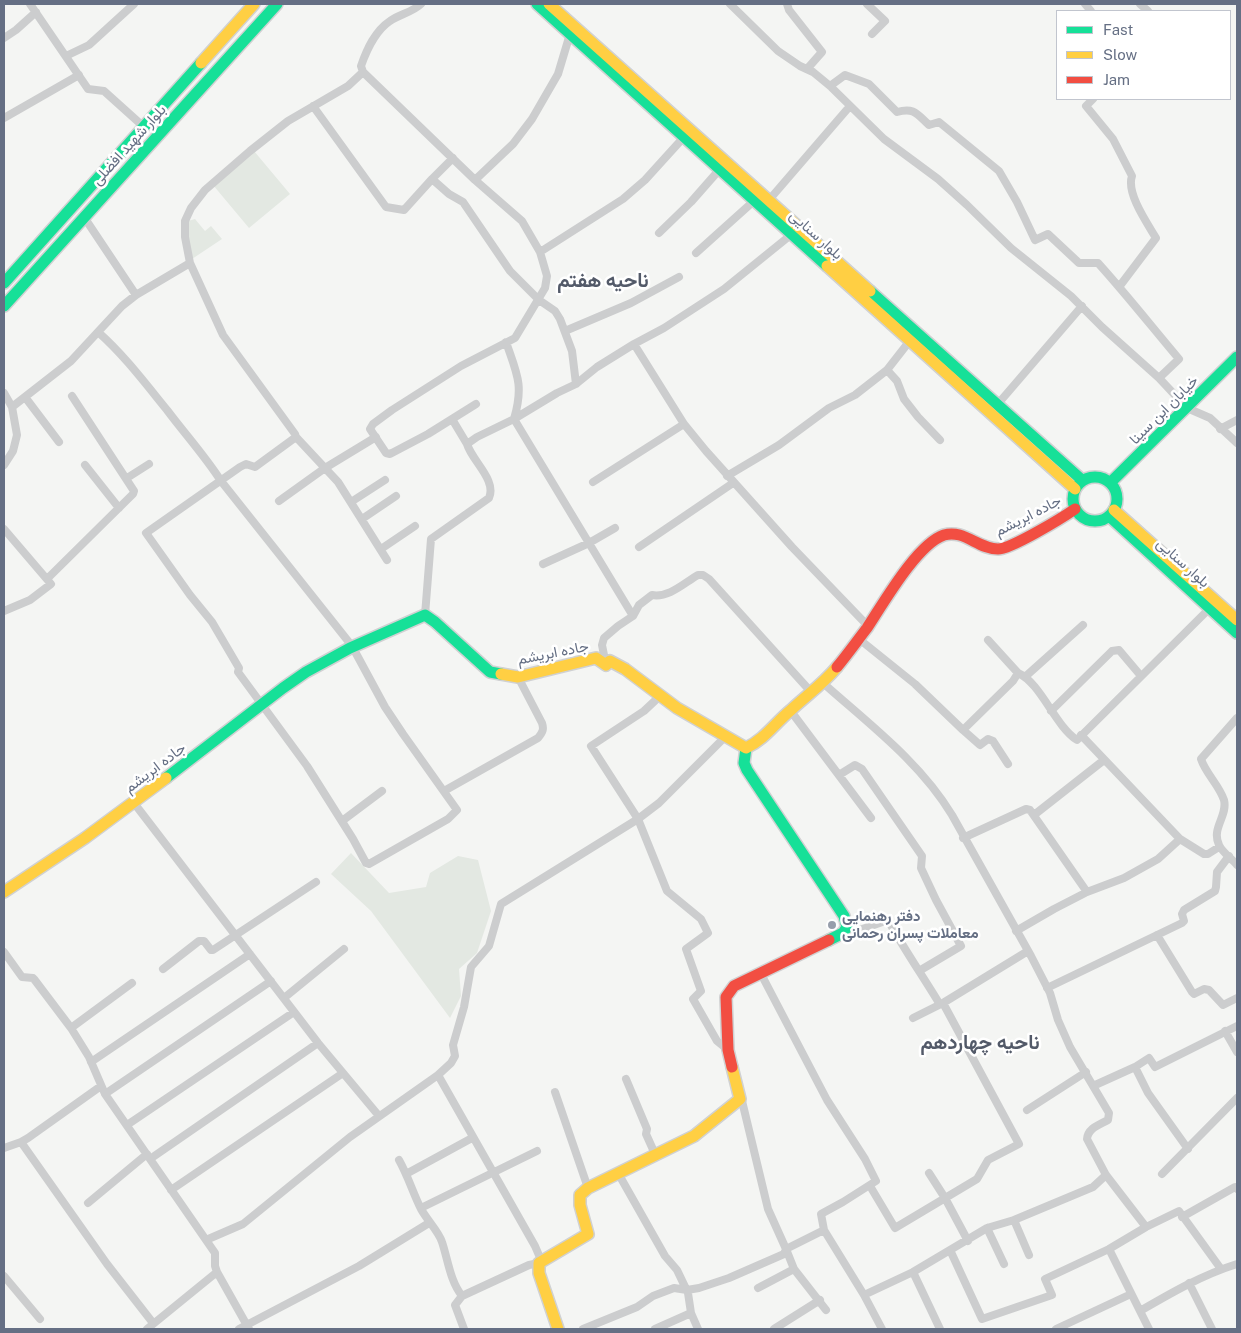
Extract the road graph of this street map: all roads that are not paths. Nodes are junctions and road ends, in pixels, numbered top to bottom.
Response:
1 (30, 4) edge
2 (134, 4) edge
3 (254, 4) edge
4 (277, 4) edge
5 (421, 4) edge
6 (537, 4) edge
7 (549, 4) edge
8 (730, 4) edge
9 (787, 4) edge
10 (867, 4) edge
11 (36, 12) junction
12 (570, 34) junction
13 (872, 34) dead end
14 (4, 38) edge
15 (66, 56) junction
16 (807, 69) junction
17 (363, 72) junction
18 (79, 75) junction
19 (830, 86) junction
20 (1091, 100) edge
21 (313, 106) junction
22 (850, 106) junction
23 (4, 118) edge
24 (144, 127) junction
25 (684, 136) junction
26 (453, 158) junction
27 (106, 169) junction
28 (720, 169) junction
29 (432, 179) junction
30 (117, 180) junction
31 (475, 180) junction
32 (755, 200) junction
33 (769, 200) junction
34 (84, 217) junction
35 (659, 233) dead end
36 (792, 234) junction
37 (540, 252) junction
38 (696, 253) dead end
39 (190, 264) junction
40 (679, 278) dead end
41 (4, 283) edge
42 (1119, 286) junction
43 (136, 295) junction
44 (538, 300) junction
45 (4, 306) edge
46 (1082, 306) junction
47 (564, 330) junction
48 (98, 332) junction
49 (913, 337) junction
50 (506, 342) junction
51 (634, 344) junction
52 (1237, 357) edge
53 (887, 370) junction
54 (1159, 378) junction
55 (576, 384) junction
56 (4, 393) edge
57 (72, 396) dead end
58 (25, 397) junction
59 (476, 404) dead end
60 (997, 405) junction
61 (12, 407) junction
62 (1187, 408) junction
63 (452, 419) junction
64 (514, 419) junction
65 (1237, 420) edge
66 (684, 424) junction
67 (1220, 429) junction
68 (296, 437) junction
69 (376, 437) junction
70 (940, 440) dead end
71 (60, 442) dead end
72 (1237, 443) edge
73 (467, 444) junction
74 (149, 464) dead end
75 (4, 465) edge
76 (85, 466) dead end
77 (325, 468) junction
78 (727, 476) junction
79 (127, 478) junction
80 (385, 480) dead end
81 (222, 481) junction
82 (593, 482) dead end
83 (733, 483) junction
84 (1110, 483) junction
85 (1078, 484) junction
86 (396, 496) dead end
87 (279, 501) dead end
88 (351, 502) junction
89 (119, 508) junction
90 (1075, 509) junction
91 (1112, 513) junction
92 (362, 519) junction
93 (415, 526) dead end
94 (615, 528) dead end
95 (4, 529) edge
96 (589, 543) junction
97 (639, 547) dead end
98 (381, 549) junction
99 (387, 560) dead end
100 (544, 564) dead end
101 (48, 578) junction
102 (1210, 608) junction
103 (4, 611) edge
104 (426, 615) junction
105 (633, 616) junction
106 (1237, 620) edge
107 (867, 625) junction
108 (1083, 625) dead end
109 (1237, 633) edge
110 (859, 639) junction
111 (988, 640) dead end
112 (352, 646) junction
113 (606, 665) junction
114 (1018, 672) junction
115 (1026, 676) junction
116 (1141, 676) junction
117 (518, 677) junction
118 (823, 683) junction
119 (812, 693) junction
120 (660, 696) junction
121 (261, 704) junction
122 (790, 710) junction
123 (1051, 711) junction
124 (1237, 718) edge
125 (963, 730) junction
126 (1081, 735) junction
127 (725, 737) junction
128 (746, 748) junction
129 (1104, 760) junction
130 (1008, 764) dead end
131 (839, 776) junction
132 (444, 791) junction
133 (382, 792) dead end
134 (134, 803) junction
135 (1034, 816) junction
136 (871, 818) dead end
137 (638, 819) junction
138 (342, 821) junction
139 (963, 838) junction
140 (1180, 839) junction
141 (1219, 847) junction
142 (1229, 856) junction
143 (1237, 865) edge
144 (316, 882) dead end
145 (5, 889) edge
146 (1087, 892) junction
147 (847, 927) junction
148 (1016, 931) junction
149 (234, 935) junction
150 (1157, 935) junction
151 (344, 949) dead end
152 (1028, 951) junction
153 (4, 952) edge
154 (250, 954) junction
155 (163, 969) dead end
156 (919, 971) junction
157 (760, 972) junction
158 (271, 981) junction
159 (132, 983) dead end
160 (1047, 988) junction
161 (284, 998) junction
162 (1236, 1001) edge
163 (941, 1003) junction
164 (294, 1012) junction
165 (914, 1018) dead end
166 (1237, 1026) edge
167 (71, 1028) junction
168 (1225, 1031) junction
169 (318, 1043) junction
170 (728, 1050) junction
171 (1237, 1052) edge
172 (91, 1062) junction
173 (1135, 1067) junction
174 (1086, 1072) junction
175 (343, 1073) junction
176 (438, 1075) junction
177 (626, 1079) dead end
178 (102, 1086) junction
179 (1093, 1086) junction
180 (555, 1092) dead end
181 (106, 1094) junction
182 (1237, 1098) edge
183 (740, 1099) junction
184 (1026, 1110) dead end
185 (379, 1116) junction
186 (127, 1126) junction
187 (472, 1138) junction
188 (21, 1142) junction
189 (4, 1148) edge
190 (1188, 1149) junction
191 (537, 1151) dead end
192 (656, 1154) junction
193 (148, 1157) junction
194 (399, 1160) dead end
195 (493, 1172) junction
196 (618, 1173) junction
197 (406, 1174) junction
198 (929, 1174) dead end
199 (1162, 1174) dead end
200 (1106, 1175) junction
201 (870, 1186) junction
202 (588, 1188) junction
203 (1237, 1189) edge
204 (171, 1190) junction
205 (945, 1198) junction
206 (88, 1203) dead end
207 (421, 1208) junction
208 (1182, 1217) junction
209 (1014, 1220) junction
210 (429, 1222) junction
211 (1146, 1227) junction
212 (988, 1228) junction
213 (824, 1230) junction
214 (206, 1240) junction
215 (968, 1241) junction
216 (786, 1249) junction
217 (1109, 1249) junction
218 (950, 1250) junction
219 (1029, 1255) dead end
220 (540, 1261) junction
221 (1004, 1264) dead end
222 (1237, 1264) edge
223 (794, 1268) junction
224 (1220, 1269) junction
225 (217, 1272) junction
226 (913, 1272) junction
227 (4, 1276) edge
228 (1190, 1283) junction
229 (758, 1288) dead end
230 (687, 1290) junction
231 (1131, 1294) junction
232 (864, 1295) junction
233 (462, 1296) junction
234 (820, 1300) junction
235 (826, 1310) dead end
236 (1140, 1311) junction
237 (691, 1313) junction
238 (40, 1319) dead end
239 (604, 1320) junction
240 (153, 1323) junction
241 (248, 1327) edge
242 (147, 1329) edge
243 (239, 1329) edge
244 (464, 1329) edge
245 (558, 1329) edge
246 (583, 1329) edge
247 (608, 1329) edge
248 (655, 1329) edge
249 (698, 1329) edge
250 (774, 1329) edge
251 (881, 1329) edge
252 (940, 1329) edge
253 (1056, 1329) edge
254 (1149, 1329) edge
255 (1212, 1329) edge

1 - 11 street
2 - 15 street
3 - 24 main road, بلوار شهید افضلی
4 - 30 main road, بلوار شهید افضلی
5 - 17 street
6 - 12 main road, بلوار سنایی
7 - 33 main road, بلوار سنایی
8 - 16 street
9 - 16 street
10 - 13 street
11 - 14 street
11 - 15 street
12 - 25 main road, بلوار سنایی
12 - 31 street
15 - 18 street
16 - 19 street
17 - 21 street
17 - 26 street
18 - 23 street
18 - 24 street
19 - 22 street
19 - 42 street
20 - 42 street
21 - 29 street
21 - 39 street
22 - 33 street
22 - 46 street
24 - 27 main road, بلوار شهید افضلی
25 - 28 main road, بلوار سنایی
25 - 37 street
26 - 29 street
26 - 31 street
27 - 30 main road
27 - 41 main road, بلوار شهید افضلی
28 - 32 main road, بلوار سنایی
28 - 35 street
29 - 44 street
30 - 34 main road, بلوار شهید افضلی
31 - 37 street
32 - 36 main road, بلوار سنایی
32 - 38 street
33 - 49 main road, بلوار سنایی
34 - 43 street
34 - 45 main road, بلوار شهید افضلی
36 - 49 main road, بلوار سنایی
36 - 51 street
37 - 44 street
39 - 43 street
39 - 68 street
40 - 47 street
42 - 54 street
43 - 48 street
44 - 47 street
44 - 50 street
46 - 54 street
46 - 60 street
47 - 55 street
48 - 58 street
48 - 81 street
49 - 53 street
49 - 60 main road, بلوار سنایی
49 - 85 main road, بلوار سنایی
50 - 64 street
50 - 69 street
51 - 55 street
51 - 66 street
52 - 62 main road, خیابان ابن سینا
53 - 70 street
53 - 78 street
54 - 62 street
55 - 64 street
56 - 61 street
57 - 79 street
58 - 61 street
58 - 71 street
59 - 63 street
60 - 85 main road, بلوار سنایی
61 - 75 street
62 - 67 street
62 - 84 main road, خیابان ابن سینا
63 - 69 street
63 - 73 street
64 - 73 street
64 - 96 street
65 - 67 street
66 - 78 street
66 - 82 street
67 - 72 street
68 - 77 street
68 - 81 street
69 - 77 street
73 - 104 street
74 - 79 street
76 - 89 street
77 - 87 street
77 - 88 street
78 - 83 street
79 - 89 street
80 - 88 street
81 - 112 street
81 - 121 street
83 - 97 street
83 - 107 street
84 - 85 main road
84 - 91 main road
85 - 90 main road
86 - 92 street
88 - 92 street
89 - 101 street
90 - 91 main road
90 - 107 main road, جاده ابریشم
91 - 102 main road, بلوار سنایی
91 - 106 main road, بلوار سنایی
92 - 98 street
93 - 98 street
94 - 96 street
95 - 101 street
96 - 100 street
96 - 105 street
98 - 99 street
101 - 103 street
102 - 109 main road, بلوار سنایی
102 - 116 street
104 - 112 main road, جاده ابریشم
104 - 117 main road, جاده ابریشم
105 - 113 street
105 - 119 street
107 - 110 main road, جاده ابریشم
108 - 115 street
110 - 118 main road, جاده ابریشم
110 - 125 street
111 - 114 street
112 - 121 main road, جاده ابریشم
112 - 132 street
113 - 117 main road, جاده ابریشم
113 - 120 main road, جاده ابریشم
114 - 115 street
114 - 125 street
115 - 123 street
116 - 123 street
116 - 126 street
117 - 132 street
118 - 119 main road, جاده ابریشم
118 - 139 street
119 - 122 main road, جاده ابریشم
120 - 127 main road, جاده ابریشم
120 - 137 street
121 - 134 main road, جاده ابریشم
121 - 138 street
122 - 128 main road, جاده ابریشم
122 - 131 street
123 - 126 street
124 - 141 street
125 - 130 street
126 - 129 street
127 - 128 main road, جاده ابریشم
127 - 137 street
128 - 147 main road
129 - 135 street
129 - 140 street
131 - 136 street
131 - 156 street
132 - 138 street
133 - 138 street
134 - 145 main road, جاده ابریشم
134 - 149 street
135 - 139 street
135 - 146 street
137 - 170 street
137 - 176 street
139 - 148 street
140 - 141 street
140 - 146 street
141 - 142 street
142 - 143 street
142 - 150 street
144 - 149 street
146 - 148 street
147 - 156 street
147 - 157 main road
148 - 152 street
149 - 154 street
149 - 155 street
150 - 160 street
150 - 162 street
151 - 161 street
152 - 160 street
152 - 163 street
153 - 167 street
154 - 158 street
154 - 172 street
156 - 163 street
157 - 170 main road
157 - 201 street
158 - 161 street
158 - 181 street
159 - 167 street
160 - 174 street
161 - 164 street
163 - 165 street
163 - 205 street
164 - 169 street
164 - 186 street
166 - 168 street
167 - 172 street
168 - 171 street
168 - 173 street
169 - 175 street
169 - 193 street
170 - 183 main road
172 - 178 street
173 - 179 street
173 - 190 street
174 - 179 street
174 - 184 street
175 - 185 street
175 - 204 street
176 - 185 street
176 - 187 street
177 - 192 street
178 - 181 street
178 - 188 street
179 - 200 street
180 - 202 street
181 - 186 street
182 - 190 street
183 - 192 main road
183 - 216 street
185 - 214 street
186 - 193 street
187 - 195 street
187 - 197 street
188 - 189 street
188 - 240 street
190 - 199 street
191 - 195 street
192 - 196 main road
193 - 204 street
193 - 206 street
194 - 197 street
195 - 207 street
195 - 220 street
196 - 202 main road
196 - 230 street
197 - 207 street
198 - 205 street
200 - 209 street
200 - 211 street
201 - 205 street
201 - 213 street
202 - 220 main road
203 - 208 street
204 - 214 street
205 - 215 street
207 - 210 street
208 - 211 street
208 - 224 street
209 - 212 street
209 - 219 street
210 - 233 street
210 - 241 street
211 - 217 street
212 - 215 street
212 - 221 street
213 - 216 street
213 - 232 street
214 - 225 street
215 - 218 street
216 - 223 street
216 - 230 street
217 - 218 street
217 - 231 street
218 - 226 street
220 - 233 street
220 - 245 main road
222 - 224 street
223 - 229 street
223 - 234 street
224 - 228 street
225 - 240 street
225 - 241 street
226 - 232 street
226 - 252 street
227 - 238 street
228 - 236 street
228 - 255 street
230 - 237 street
230 - 239 street
231 - 236 street
231 - 253 street
232 - 251 street
233 - 244 street
234 - 235 street
234 - 250 street
236 - 254 street
237 - 248 street
237 - 249 street
239 - 246 street
239 - 247 street
240 - 242 street
241 - 243 street

